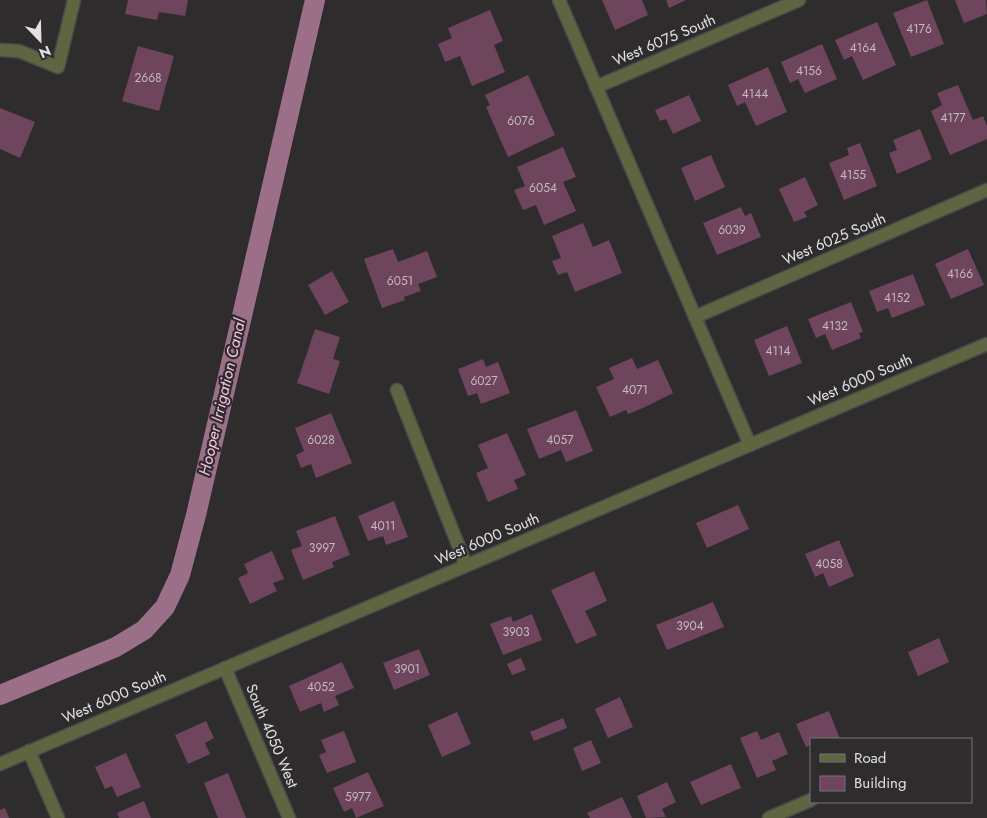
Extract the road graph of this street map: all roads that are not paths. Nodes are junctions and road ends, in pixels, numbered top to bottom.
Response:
1 (74, 0) edge
2 (559, 0) edge
3 (799, 0) edge
4 (0, 50) edge
5 (596, 87) junction
6 (987, 190) edge
7 (695, 317) junction
8 (987, 344) edge
9 (397, 390) dead end
10 (750, 445) junction
11 (466, 566) junction
12 (225, 668) junction
13 (29, 751) junction
14 (0, 764) edge
15 (810, 800) edge
16 (58, 818) edge
17 (289, 818) edge
18 (769, 818) edge

1 - 4 street
2 - 5 street
3 - 5 street, West 6075 South
5 - 7 street
6 - 7 street, West 6025 South
7 - 10 street
8 - 10 street, West 6000 South
9 - 11 street
10 - 11 street, West 6000 South
11 - 12 street, West 6000 South
12 - 13 street, West 6000 South
12 - 17 street, South 4050 West
13 - 14 street, West 6000 South
13 - 16 street
15 - 18 street

